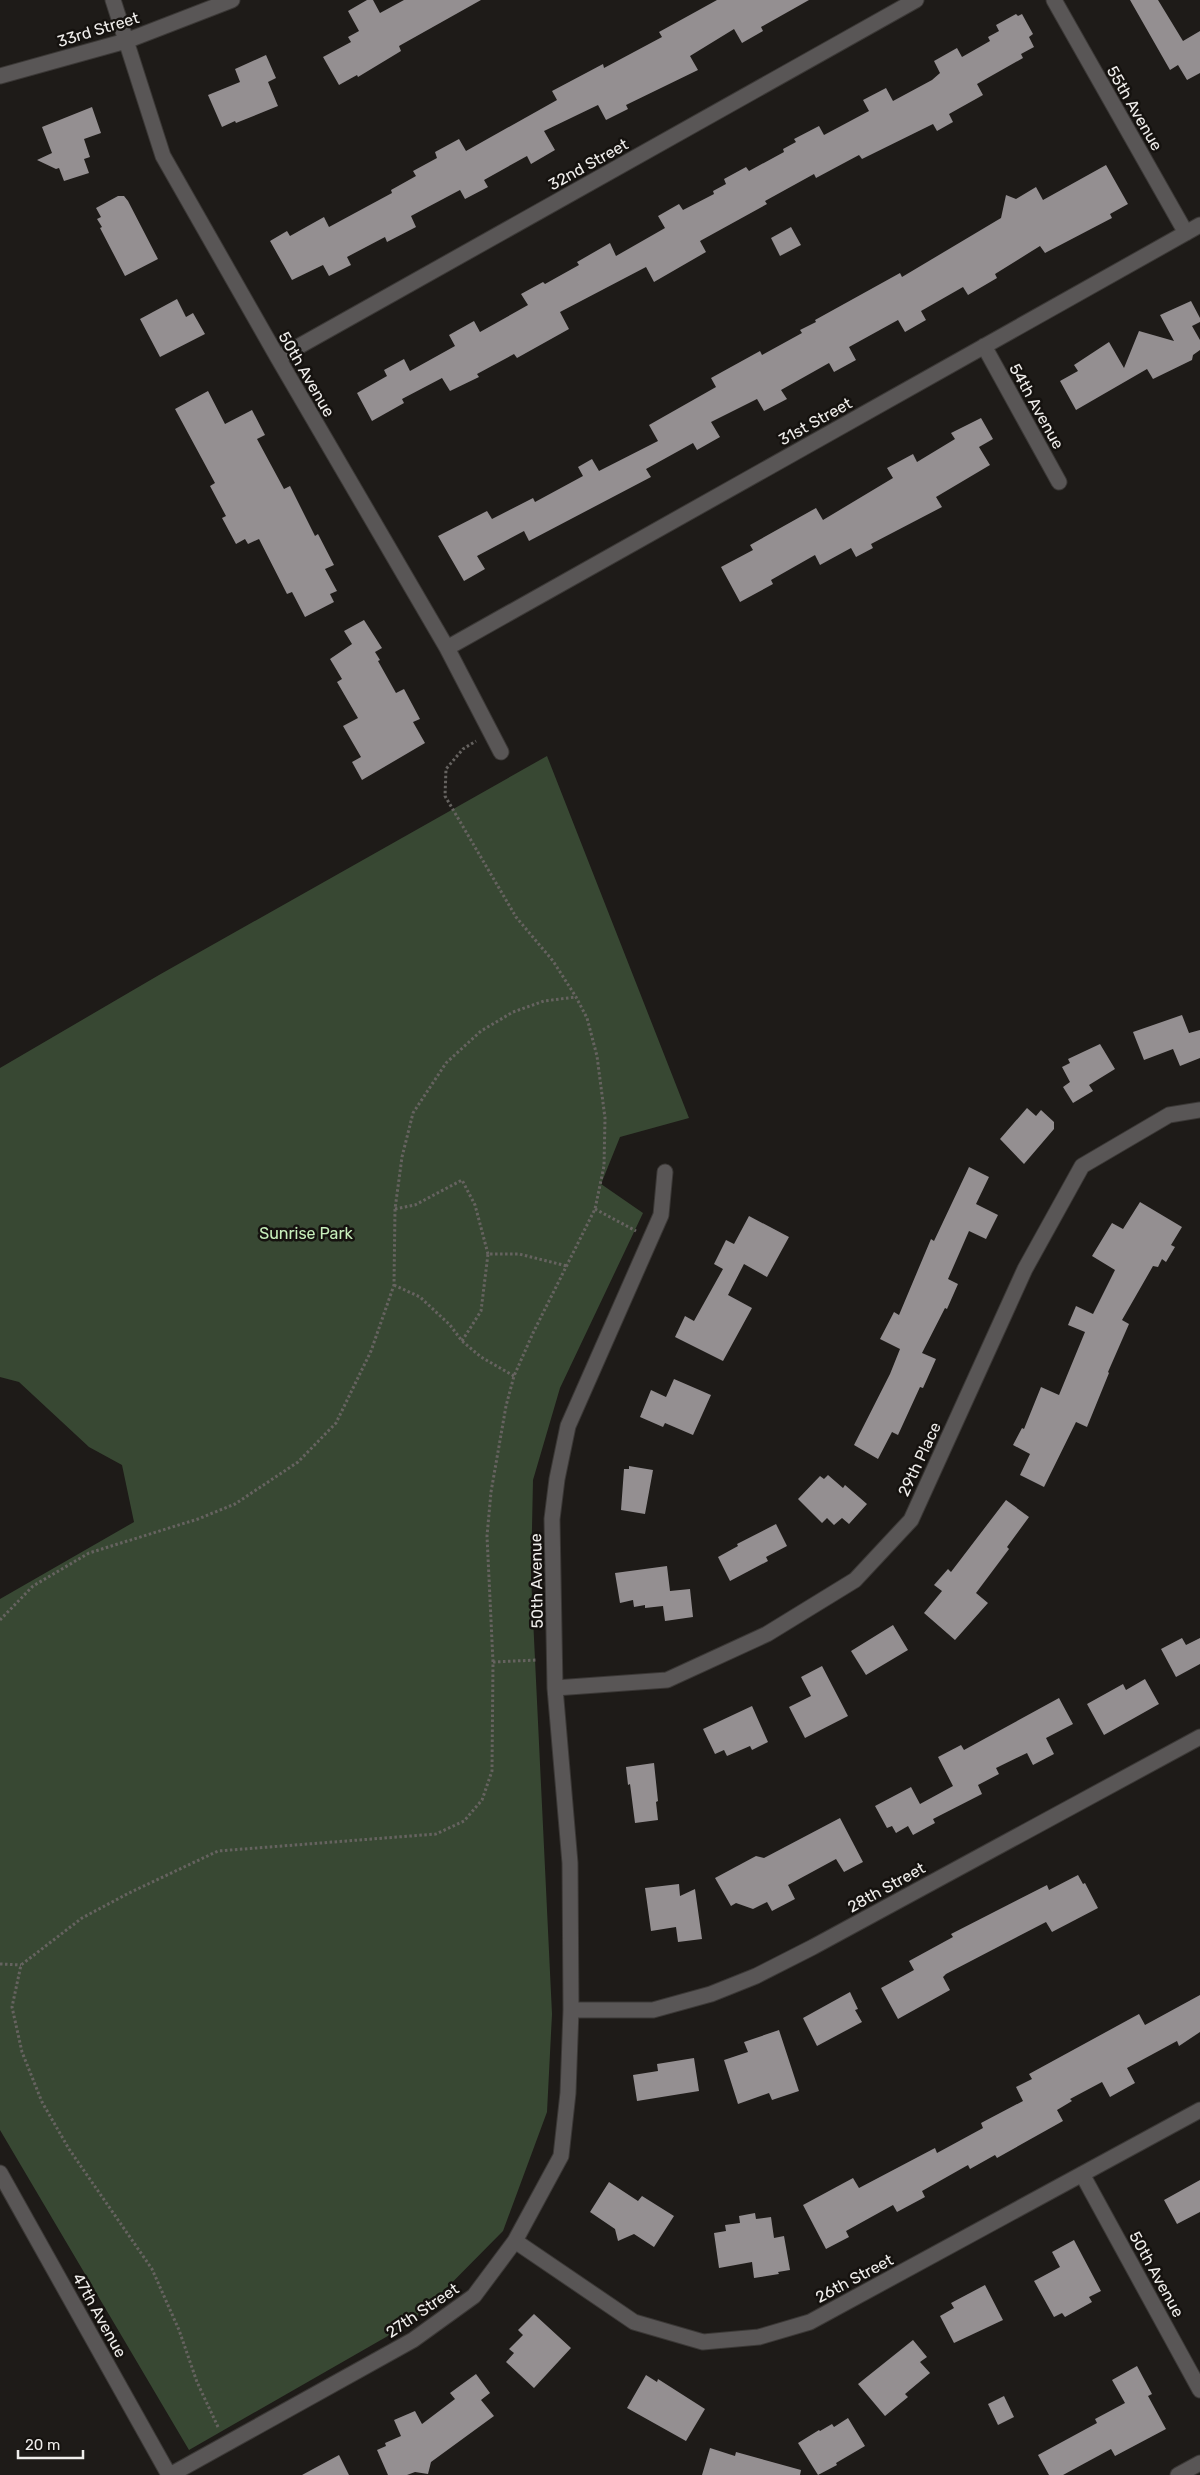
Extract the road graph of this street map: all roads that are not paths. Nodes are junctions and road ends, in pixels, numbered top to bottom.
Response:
1 (113, 0) edge
2 (232, 0) edge
3 (916, 0) edge
4 (1054, 0) edge
5 (126, 41) junction
6 (0, 76) edge
7 (1200, 225) edge
8 (1186, 233) junction
9 (984, 346) junction
10 (278, 358) junction
11 (1059, 482) dead end
12 (447, 648) junction
13 (501, 752) dead end
14 (1200, 1110) edge
15 (665, 1172) dead end
16 (555, 1688) junction
17 (1200, 1737) edge
18 (571, 2010) junction
19 (1200, 2110) edge
20 (0, 2173) edge
21 (1082, 2174) junction
22 (515, 2241) junction
23 (1200, 2390) edge
24 (1200, 2463) edge
25 (170, 2475) edge
26 (1178, 2475) edge

1 - 5 street, 50th Avenue
2 - 5 street, 33rd Street
3 - 10 street, 32nd Street
4 - 8 street, 55th Avenue
5 - 6 street, 33rd Street
5 - 10 street, 50th Avenue
7 - 8 street, 31st Street
8 - 9 street, 31st Street
9 - 11 street, 54th Avenue
9 - 12 street, 31st Street
10 - 12 street, 50th Avenue
12 - 13 street, 50th Avenue
14 - 16 street, 29th Place
15 - 16 street, 50th Avenue
16 - 18 street, 50th Avenue
17 - 18 street, 28th Street
18 - 22 street, 27th Street
19 - 21 street, 26th Street
20 - 25 street, 47th Avenue
21 - 22 street, 26th Street
21 - 23 street, 50th Avenue
22 - 25 street, 27th Street
24 - 26 street

